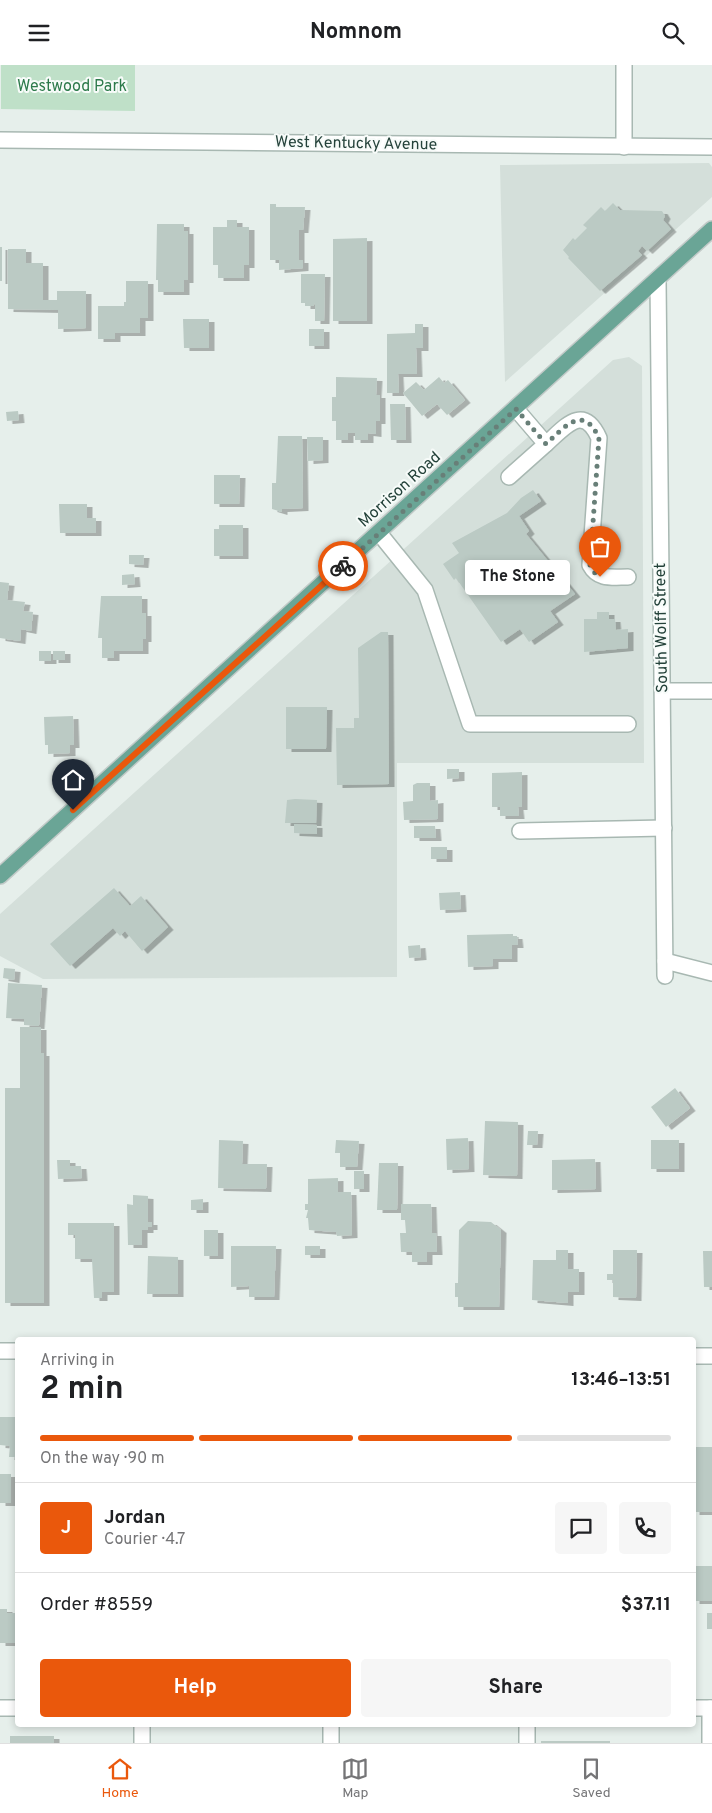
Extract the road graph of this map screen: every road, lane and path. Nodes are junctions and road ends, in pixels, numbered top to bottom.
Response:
1 (624, 65) edge
2 (0, 140) edge
3 (624, 147) junction
4 (712, 147) edge
5 (712, 229) edge
6 (658, 279) junction
7 (516, 409) junction
8 (546, 444) junction
9 (509, 477) dead end
10 (379, 533) junction
11 (628, 577) dead end
12 (663, 691) junction
13 (712, 691) edge
14 (628, 724) dead end
15 (664, 828) junction
16 (520, 831) dead end
17 (0, 876) edge
18 (712, 973) edge
19 (0, 1351) edge
20 (15, 1351) edge
21 (696, 1356) edge
22 (712, 1356) edge
23 (0, 1708) edge
24 (15, 1708) edge
25 (696, 1708) edge
26 (711, 1708) edge
27 (142, 1727) edge
28 (331, 1727) edge
29 (527, 1727) edge
30 (142, 1743) edge
31 (331, 1743) edge
32 (527, 1743) edge
33 (710, 1743) edge

1 - 3 street
2 - 3 street, West Kentucky Avenue
3 - 4 street, West Kentucky Avenue
5 - 6 main road, Morrison Road
6 - 7 main road, Morrison Road
6 - 12 street, South Wolff Street
7 - 8 street
7 - 10 main road, Morrison Road
8 - 9 street
8 - 11 street
10 - 14 street
10 - 17 main road, Morrison Road
12 - 13 street
12 - 15 street, South Wolff Street
15 - 16 street
15 - 18 street, South Wolff Street
19 - 20 street
21 - 22 street
23 - 24 street
25 - 26 street
26 - 33 street
27 - 30 street
28 - 31 street
29 - 32 street

